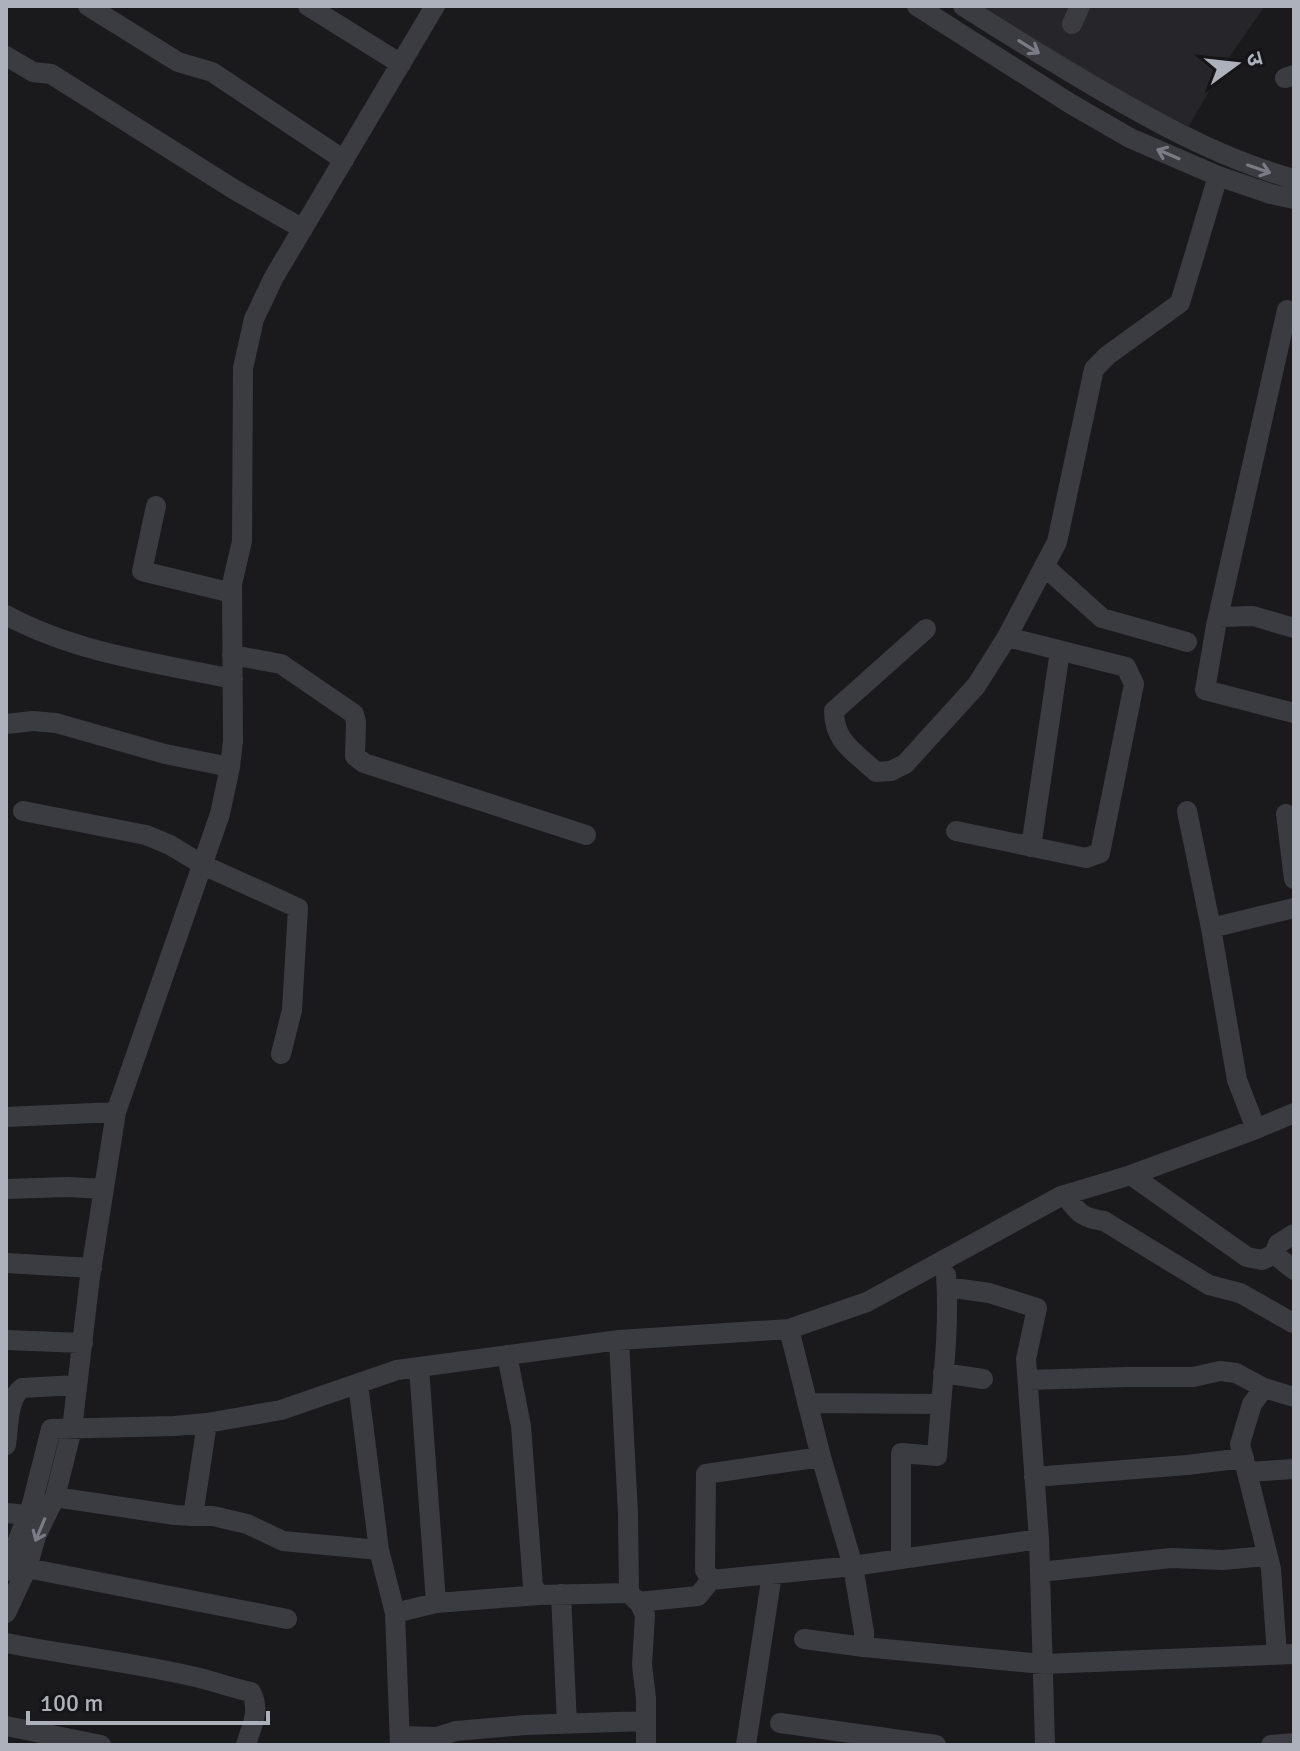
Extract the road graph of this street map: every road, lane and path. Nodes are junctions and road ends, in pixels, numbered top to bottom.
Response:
1 (88, 6) edge
2 (308, 6) edge
3 (435, 6) edge
4 (917, 6) edge
5 (963, 6) edge
6 (6, 56) edge
7 (401, 64) junction
8 (344, 160) junction
9 (1218, 176) junction
10 (1294, 179) edge
11 (1294, 199) edge
12 (303, 229) junction
13 (1287, 310) dead end
14 (156, 506) dead end
15 (1044, 566) junction
16 (232, 593) junction
17 (6, 615) edge
18 (1218, 617) junction
19 (1294, 628) edge
20 (926, 629) dead end
21 (1007, 637) junction
22 (1187, 642) dead end
23 (1060, 651) junction
24 (232, 655) junction
25 (233, 679) junction
26 (1294, 713) edge
27 (6, 724) edge
28 (230, 767) junction
29 (23, 811) dead end
30 (1187, 811) dead end
31 (1286, 814) dead end
32 (956, 831) dead end
33 (586, 835) dead end
34 (1031, 847) junction
35 (203, 865) junction
36 (1294, 876) edge
37 (1294, 908) edge
38 (1211, 928) junction
39 (281, 1054) dead end
40 (116, 1112) junction
41 (1294, 1113) edge
42 (6, 1117) edge
43 (1256, 1129) junction
44 (1131, 1175) junction
45 (6, 1189) edge
46 (104, 1189) junction
47 (1065, 1195) junction
48 (1294, 1234) edge
49 (1274, 1254) junction
50 (945, 1259) junction
51 (6, 1263) edge
52 (92, 1268) junction
53 (1294, 1270) edge
54 (947, 1287) junction
55 (1293, 1323) edge
56 (789, 1329) junction
57 (6, 1340) edge
58 (619, 1340) junction
59 (83, 1343) junction
60 (507, 1355) junction
61 (419, 1367) junction
62 (943, 1373) junction
63 (983, 1379) dead end
64 (1028, 1380) junction
65 (358, 1384) junction
66 (77, 1385) junction
67 (1264, 1388) junction
68 (1294, 1397) edge
69 (807, 1403) junction
70 (941, 1404) junction
71 (207, 1423) junction
72 (72, 1429) junction
73 (6, 1445) edge
74 (821, 1457) junction
75 (1246, 1465) junction
76 (1294, 1469) edge
77 (1034, 1477) junction
78 (55, 1497) junction
79 (6, 1513) edge
80 (27, 1515) junction
81 (193, 1516) junction
82 (1039, 1539) junction
83 (379, 1550) junction
84 (1266, 1556) junction
85 (901, 1559) junction
86 (853, 1566) junction
87 (27, 1568) junction
88 (6, 1571) edge
89 (1040, 1572) junction
90 (772, 1574) junction
91 (711, 1580) junction
92 (561, 1594) junction
93 (539, 1595) junction
94 (634, 1598) junction
95 (436, 1603) junction
96 (6, 1613) edge
97 (395, 1613) junction
98 (287, 1619) dead end
99 (804, 1639) dead end
100 (6, 1643) edge
101 (864, 1647) junction
102 (1286, 1654) edge
103 (1043, 1664) junction
104 (646, 1721) junction
105 (780, 1723) dead end
106 (567, 1724) junction
107 (6, 1726) edge
108 (532, 1735) edge
109 (400, 1741) edge
110 (1294, 1743) edge
111 (101, 1745) edge
112 (246, 1745) edge
113 (646, 1745) edge
114 (746, 1745) edge
115 (936, 1745) edge
116 (1045, 1745) edge
117 (1271, 1745) edge

1 - 8 street
2 - 7 street
3 - 7 street
9 -> 4 street
5 -> 10 street
6 - 12 street
7 - 8 street
8 - 12 street
9 - 11 street
9 - 15 street
12 - 16 street
13 - 18 street
14 - 16 street
15 - 21 street
15 - 22 street
16 - 24 street
17 - 25 street
18 - 19 street
18 - 26 street
20 - 21 street
21 - 23 street
23 - 34 street
23 - 34 street
24 - 25 street
24 - 33 street
25 - 28 street
27 - 28 street
28 - 35 street
29 - 35 street
30 - 38 street
31 - 36 street
32 - 34 street
35 - 39 street
35 - 40 street
37 - 38 street
38 - 43 street
40 - 42 street
40 - 46 street
41 - 43 street
43 - 44 street
44 - 47 street
44 - 49 street
45 - 46 street
46 - 52 street
47 - 50 street
47 - 55 street
48 - 49 street
49 - 53 street
50 - 54 street
50 - 56 street
51 - 52 street
52 - 59 street
54 - 62 street
54 - 64 street
56 - 58 street
56 - 69 street
57 - 59 street
58 - 60 street
58 - 94 street
59 - 66 street
60 - 61 street
60 - 93 street
61 - 65 street
61 - 95 street
62 - 63 street
62 - 70 street
64 - 67 street
64 - 77 street
65 - 71 street
65 - 83 street
66 - 72 street
66 - 73 street
67 - 68 street
67 - 75 street
69 - 70 street
69 - 74 street
70 - 85 street
71 - 72 street
71 - 81 street
72 - 78 street
72 - 80 street
74 - 86 street
74 - 91 street
75 - 76 street
75 - 77 street
75 - 84 street
77 - 82 street
78 - 81 street
78 -> 87 street
79 - 80 street
80 - 88 street
81 - 83 street
82 - 85 street
82 - 89 street
83 - 97 street
84 - 89 street
84 - 102 street
85 - 86 street
86 - 90 street
86 - 101 street
87 - 96 street
87 - 98 street
89 - 103 street
90 - 91 street
90 - 114 street
91 - 94 street
92 - 93 street
92 - 94 street
92 - 106 street
93 - 95 street
94 - 104 street
95 - 97 street
97 - 109 street
99 - 101 street
100 - 112 street
101 - 103 street
102 - 103 street
103 - 116 street
104 - 106 street
104 - 113 street
105 - 115 street
106 - 108 street
107 - 111 street
108 - 109 street
110 - 117 street

